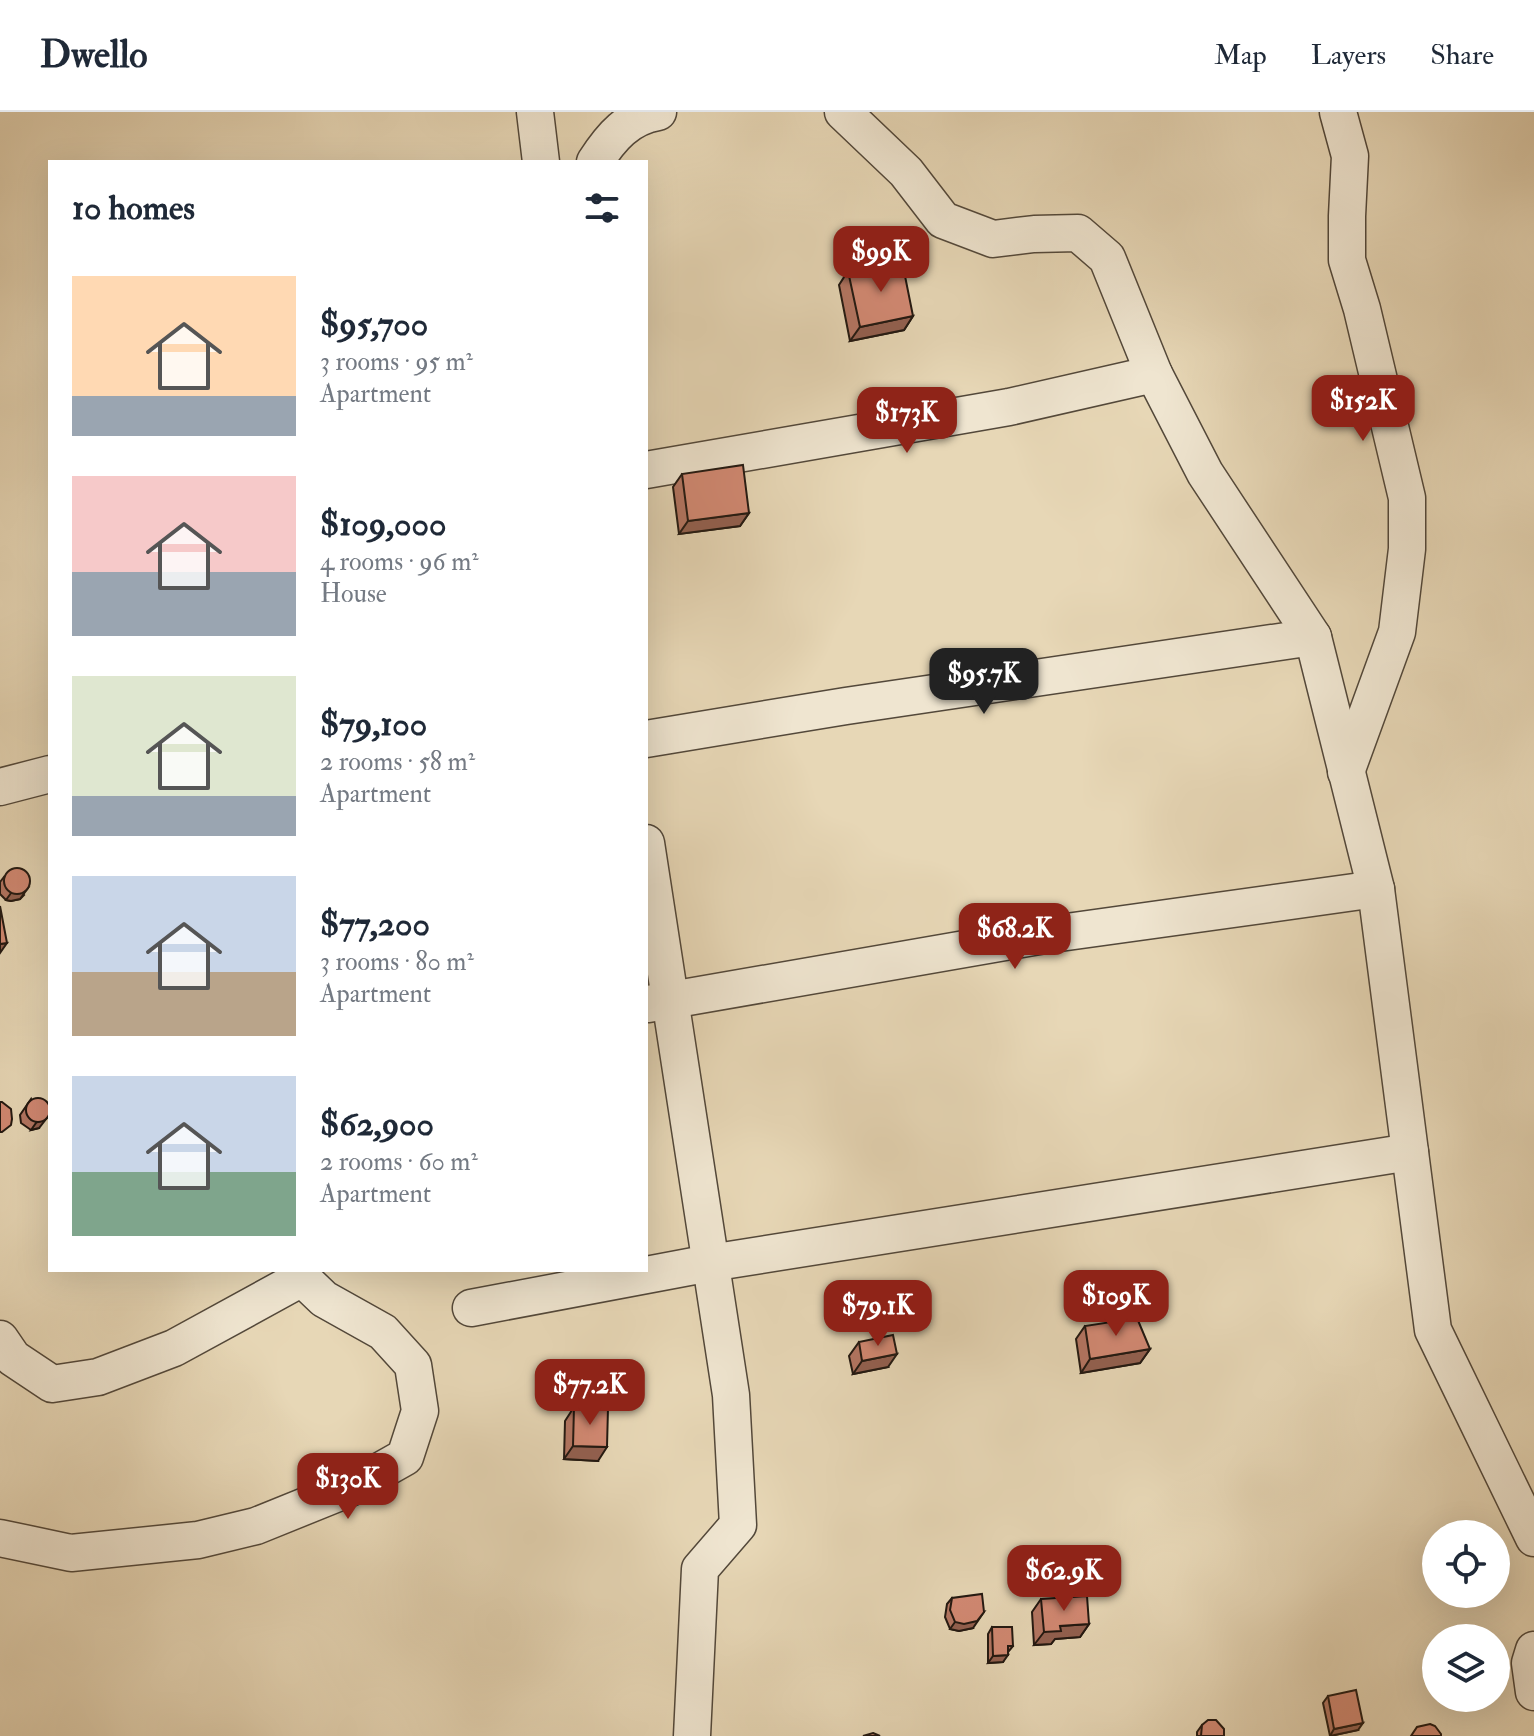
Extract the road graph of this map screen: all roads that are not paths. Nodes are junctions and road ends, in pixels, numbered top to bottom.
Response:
1 (535, 112) edge
2 (658, 112) edge
3 (843, 112) edge
4 (1338, 112) edge
5 (541, 160) edge
6 (596, 160) edge
7 (1154, 374) junction
8 (648, 470) edge
9 (1313, 637) junction
10 (648, 739) edge
11 (1346, 772) junction
12 (48, 775) edge
13 (0, 787) edge
14 (648, 870) edge
15 (1376, 889) junction
16 (658, 1003) edge
17 (1410, 1152) junction
18 (710, 1263) junction
19 (301, 1274) edge
20 (471, 1308) dead end
21 (0, 1339) edge
22 (0, 1538) edge
23 (1534, 1538) edge
24 (1534, 1650) edge
25 (1534, 1692) edge
26 (692, 1736) edge

1 - 5 street
2 - 6 street
3 - 7 street
4 - 11 street
7 - 8 street
7 - 9 street
9 - 10 street
9 - 11 street
11 - 15 street
12 - 13 street
14 - 16 street
15 - 16 street
15 - 17 street
16 - 18 street
17 - 18 street
17 - 23 street
18 - 20 street
18 - 26 street
19 - 21 street
19 - 22 street
24 - 25 street

